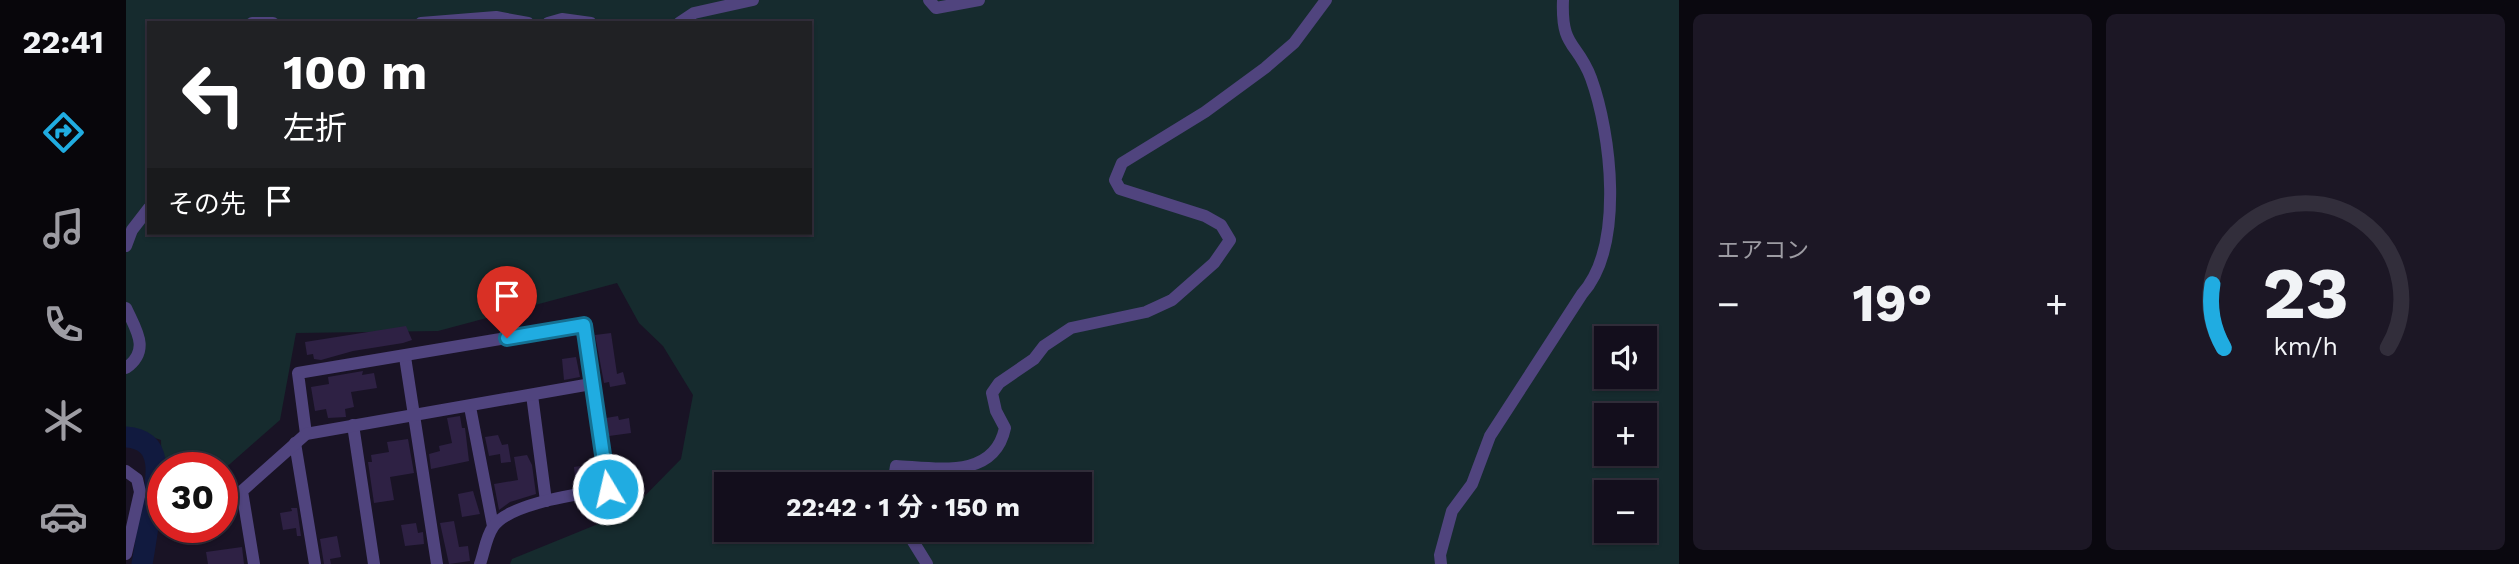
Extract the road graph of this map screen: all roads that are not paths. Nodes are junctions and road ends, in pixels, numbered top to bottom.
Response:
1 (753, 0) edge
2 (929, 0) edge
3 (979, 0) edge
4 (1326, 0) edge
5 (1563, 0) edge
6 (446, 21) edge
7 (517, 21) edge
8 (555, 21) edge
9 (576, 21) edge
10 (683, 21) edge
11 (147, 211) edge
12 (126, 246) edge
13 (126, 308) edge
14 (405, 356) junction
15 (126, 368) edge
16 (591, 384) junction
17 (532, 395) junction
18 (470, 407) junction
19 (413, 415) junction
20 (353, 425) junction
21 (306, 434) junction
22 (295, 443) junction
23 (126, 471) edge
24 (895, 472) edge
25 (546, 501) junction
26 (494, 526) junction
27 (913, 542) edge
28 (126, 554) edge
29 (254, 564) edge
30 (315, 564) edge
31 (374, 564) edge
32 (437, 564) edge
33 (480, 564) edge
34 (927, 564) edge
35 (1440, 564) edge

1 - 10 street
2 - 3 street
4 - 24 street
5 - 35 street
6 - 7 street
8 - 9 street
11 - 12 street
13 - 15 street
14 - 16 street
14 - 19 street
14 - 21 street
16 - 17 street
16 - 25 street
17 - 18 street
17 - 25 street
18 - 19 street
18 - 26 street
19 - 20 street
19 - 32 street
20 - 21 street
20 - 31 street
21 - 22 street
22 - 29 street
22 - 30 street
23 - 28 street
25 - 26 street
26 - 33 street
27 - 34 street

